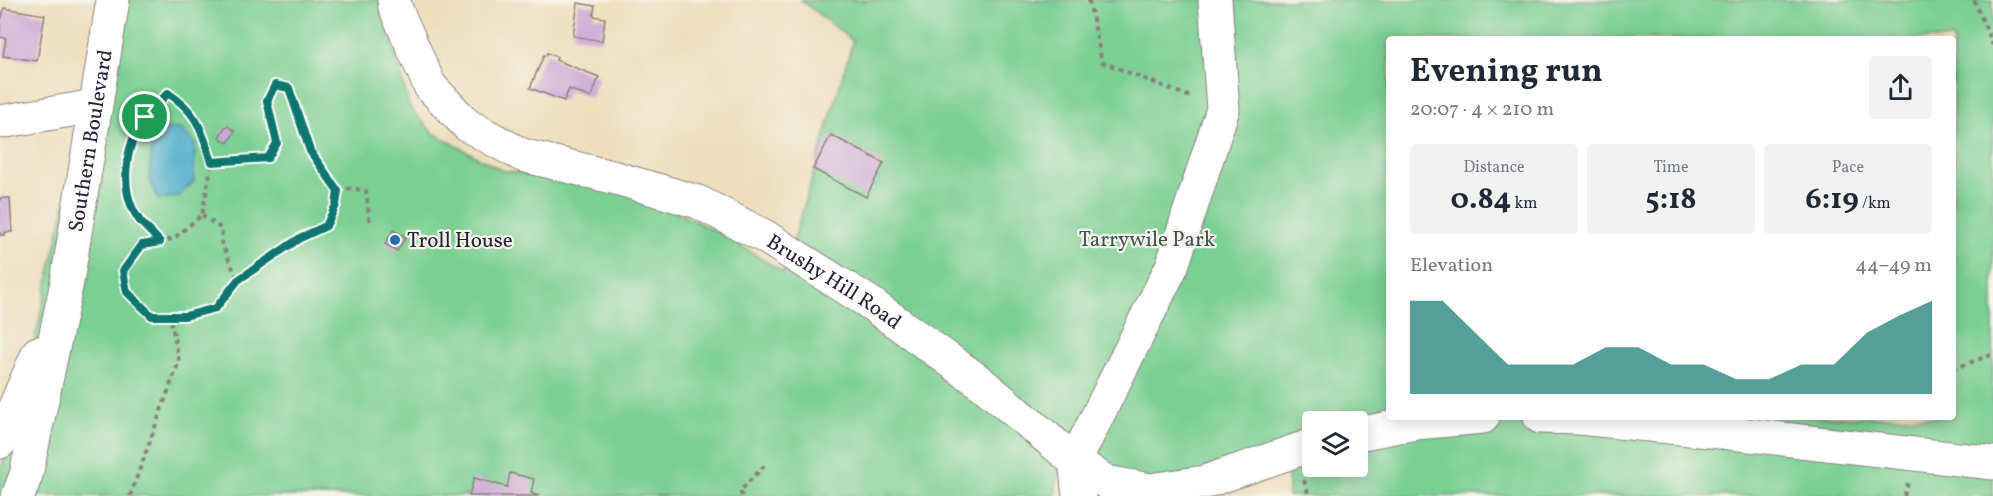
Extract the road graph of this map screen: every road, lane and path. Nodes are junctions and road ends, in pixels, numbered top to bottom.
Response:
1 (113, 0) edge
2 (394, 0) edge
3 (1089, 0) edge
4 (1215, 0) edge
5 (1974, 0) edge
6 (1993, 45) edge
7 (94, 106) junction
8 (1223, 109) junction
9 (0, 122) edge
10 (212, 162) junction
11 (338, 191) junction
12 (202, 215) junction
13 (370, 224) dead end
14 (160, 242) junction
15 (238, 280) junction
16 (68, 282) junction
17 (170, 316) junction
18 (1993, 354) edge
19 (1956, 368) edge
20 (1448, 420) edge
21 (1596, 420) edge
22 (1368, 432) edge
23 (0, 442) edge
24 (1302, 449) edge
25 (1075, 461) junction
26 (767, 463) dead end
27 (1993, 463) edge
28 (18, 496) edge
29 (130, 496) edge
30 (742, 496) edge
31 (1079, 496) edge

1 - 7 street, Southern Boulevard
2 - 25 street, Brushy Hill Road
3 - 8 path
4 - 8 street
5 - 6 path
7 - 9 street
7 - 16 street, Southern Boulevard
8 - 25 street
10 - 11 path
10 - 12 path
10 - 14 path
11 - 13 path
11 - 15 path
12 - 14 path
12 - 15 path
14 - 17 path
15 - 17 path
16 - 23 street, Southern Boulevard
16 - 28 street, Southern Boulevard
17 - 29 path
18 - 19 path
20 - 22 street
21 - 27 street
24 - 25 street, Brushy Hill Road
25 - 31 street
26 - 30 path

